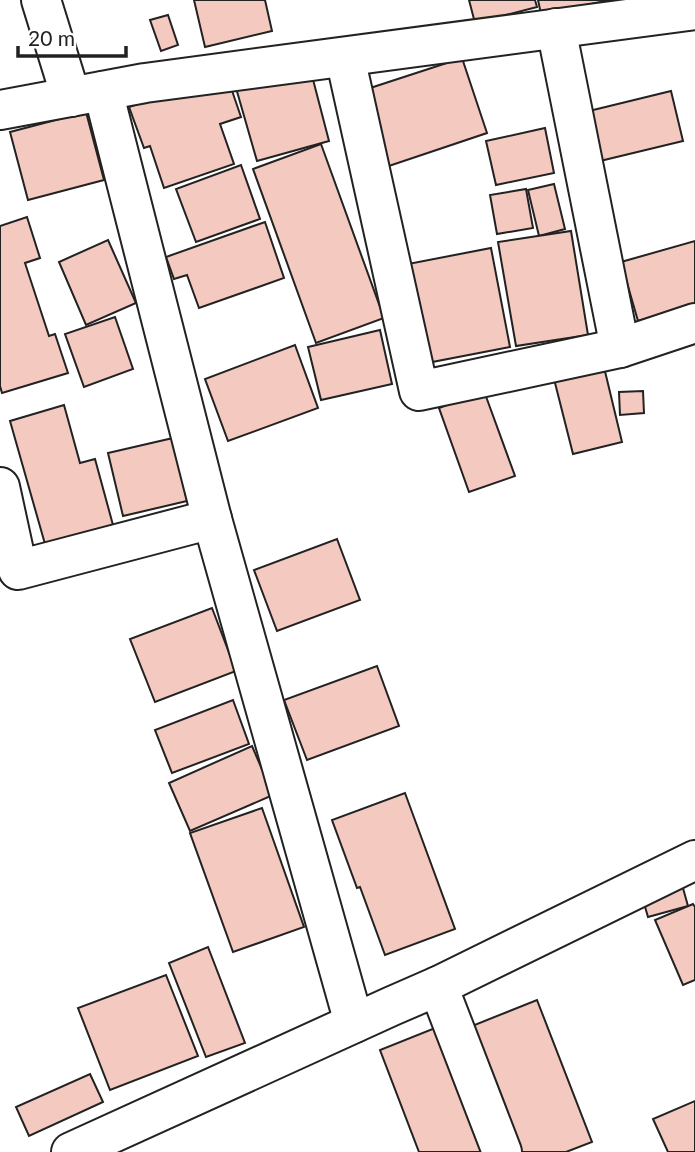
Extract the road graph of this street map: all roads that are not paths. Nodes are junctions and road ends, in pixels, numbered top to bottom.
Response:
1 (41, 0) edge
2 (695, 10) edge
3 (556, 29) junction
4 (345, 57) junction
5 (87, 94) junction
6 (0, 110) edge
7 (695, 323) edge
8 (620, 348) junction
9 (0, 487) edge
10 (212, 519) junction
11 (9, 572) edge
12 (695, 860) edge
13 (438, 986) junction
14 (354, 1023) junction
15 (71, 1152) edge
16 (502, 1152) edge

1 - 5 street
2 - 3 street
3 - 4 street
3 - 8 street
4 - 5 street
4 - 8 street
5 - 6 street
5 - 10 street
7 - 8 street
9 - 11 street
10 - 11 street
10 - 14 street
12 - 13 street
13 - 14 street
13 - 16 street
14 - 15 street

